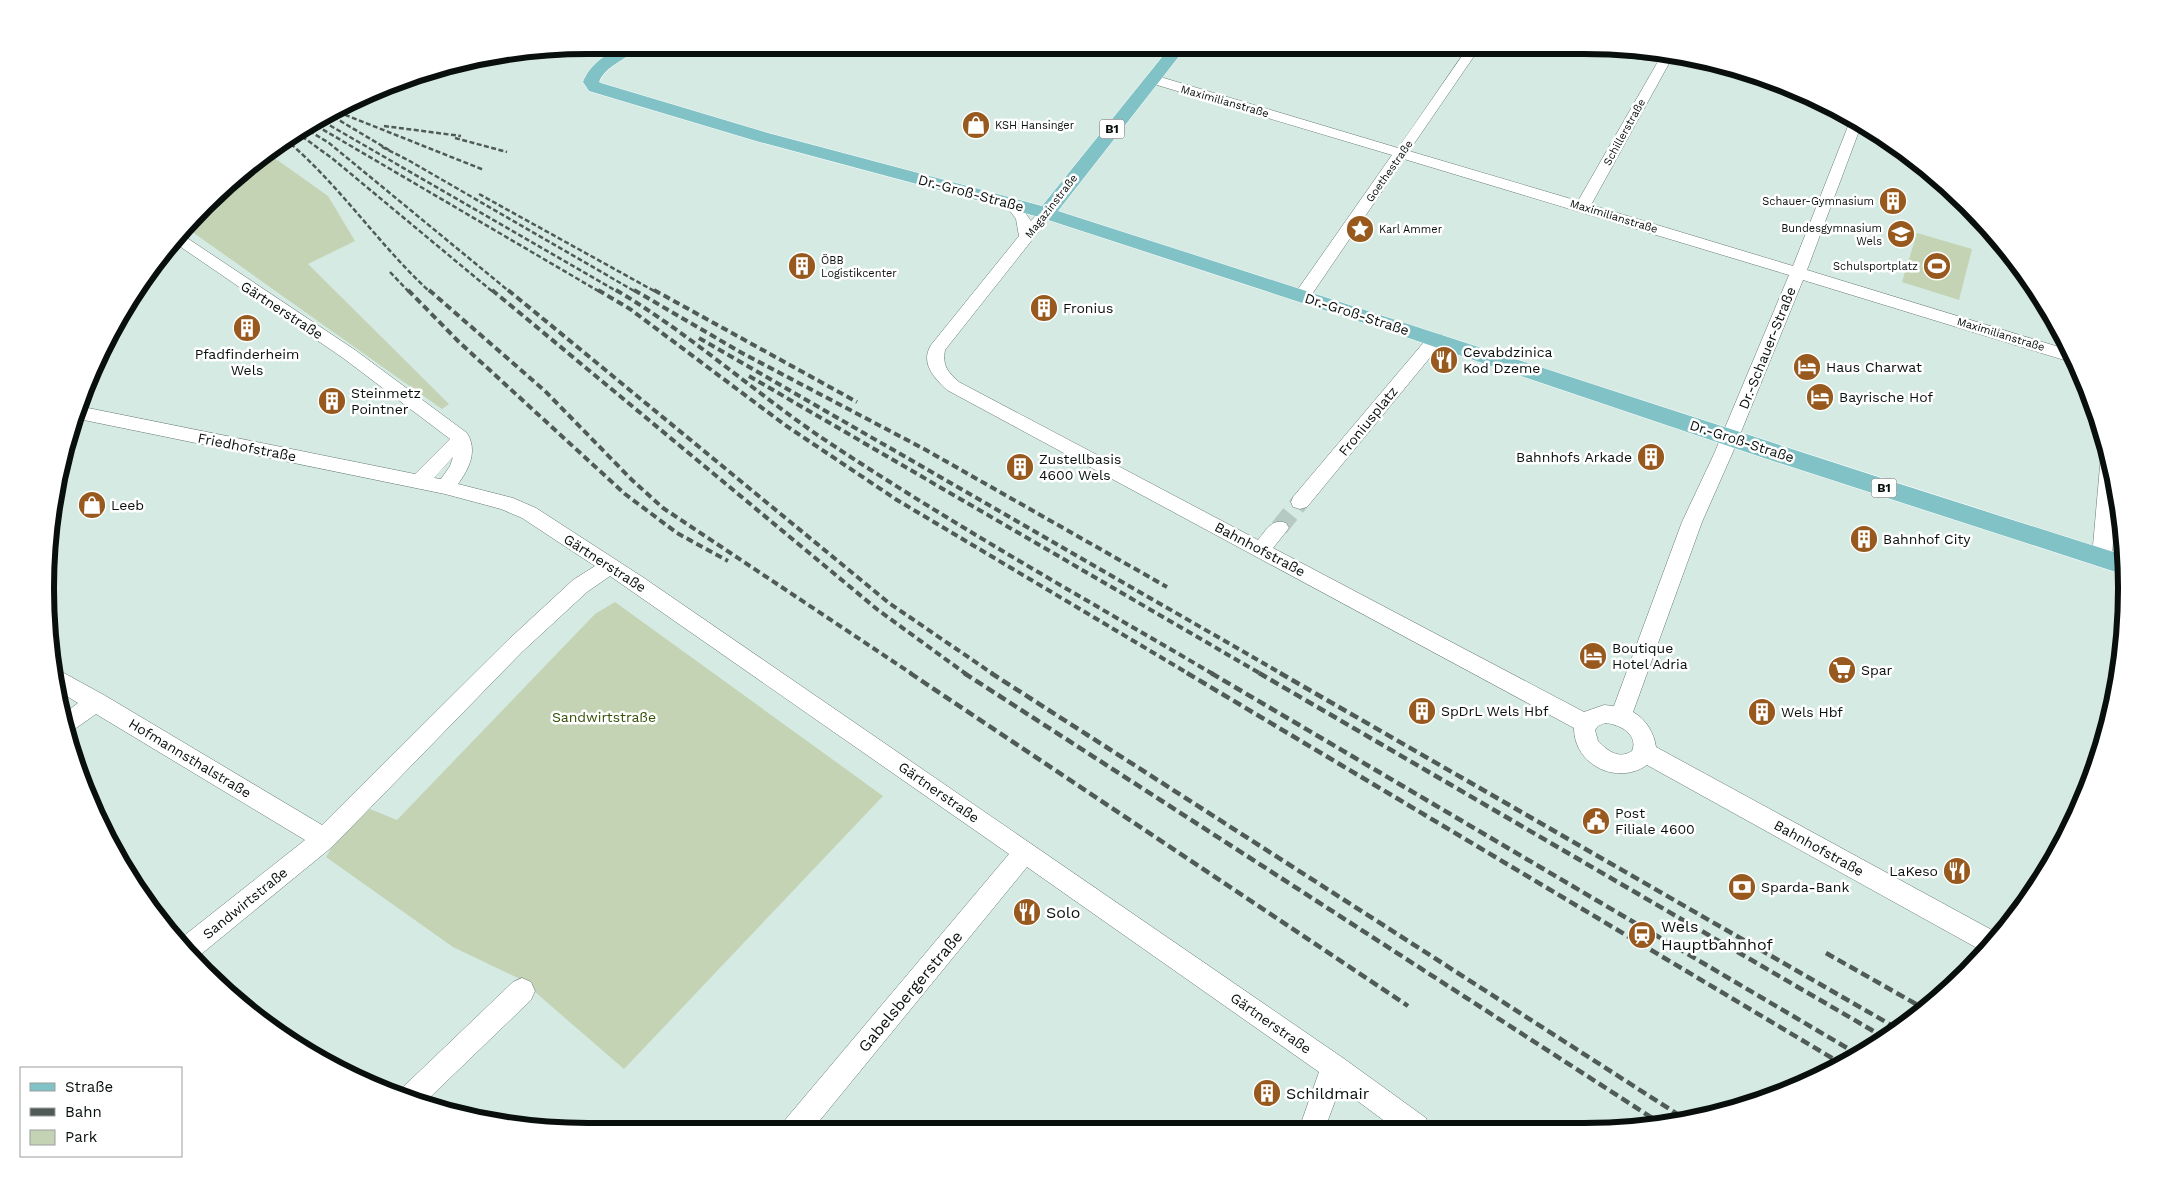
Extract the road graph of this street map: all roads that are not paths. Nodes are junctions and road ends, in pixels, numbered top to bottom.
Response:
1 (619, 54) edge
2 (1172, 54) edge
3 (1469, 54) edge
4 (1665, 60) edge
5 (1152, 79) junction
6 (1853, 126) edge
7 (1402, 153) junction
8 (1011, 203) junction
9 (1582, 207) junction
10 (1046, 212) junction
11 (1027, 237) junction
12 (182, 241) edge
13 (1798, 273) junction
14 (1302, 296) junction
15 (1436, 339) junction
16 (2064, 354) edge
17 (937, 371) joint
18 (83, 414) edge
19 (461, 438) junction
20 (1730, 438) junction
21 (419, 482) junction
22 (2108, 483) edge
23 (445, 487) junction
24 (1300, 502) tunnel mouth
25 (1279, 528) tunnel mouth
26 (1261, 549) junction
27 (2102, 557) junction
28 (2117, 562) edge
29 (610, 566) junction
30 (62, 682) edge
31 (96, 701) junction
32 (1621, 716) junction
33 (71, 721) edge
34 (1586, 724) junction
35 (1644, 752) junction
36 (324, 839) junction
37 (1025, 852) junction
38 (1987, 940) edge
39 (190, 946) edge
40 (522, 991) dead end
41 (1334, 1067) junction
42 (414, 1094) edge
43 (801, 1123) edge
44 (1314, 1123) edge
45 (1409, 1123) edge

1 - 8 main road, Dr.-Groß-Straße
2 - 5 main road, Magazinstraße / B1
3 - 7 street, Goethestraße
4 - 9 street, Schillerstraße
5 - 7 street, Maximilianstraße
5 - 10 main road, Magazinstraße / B1
6 - 13 street, Dr.-Schauer-Straße
7 - 9 street, Maximilianstraße
7 - 14 street, Goethestraße
8 - 10 main road, Dr.-Groß-Straße
8 - 11 street
9 - 13 street, Maximilianstraße
10 - 11 street, Magazinstraße
10 - 14 main road, Dr.-Groß-Straße / B1
11 - 17 street, Magazinstraße
12 - 19 street, Gärtnerstraße
13 - 16 street, Maximilianstraße
13 - 20 street, Dr.-Schauer-Straße
14 - 15 main road, Dr.-Groß-Straße / B1
15 - 20 main road, Dr.-Groß-Straße / B1
15 - 24 street, Froniusplatz
17 - 26 street, Bahnhofstraße
18 - 21 street, Friedhofstraße
19 - 21 street
19 - 23 street
20 - 27 main road, Dr.-Groß-Straße / B1
20 - 32 street, Dr.-Schauer-Straße
21 - 23 street, Gärtnerstraße
22 - 27 street
23 - 29 street, Gärtnerstraße
25 - 26 street
26 - 34 street, Bahnhofstraße
27 - 28 main road, Dr.-Groß-Straße / B1
29 - 36 street, Sandwirtstraße
29 - 37 street, Gärtnerstraße
30 - 31 street, Hofmannsthalstraße
31 - 33 street
31 - 36 street, Hofmannsthalstraße
32 - 34 street
32 - 35 street
34 - 35 street
35 - 38 street, Bahnhofstraße
36 - 39 street, Sandwirtstraße
37 - 41 street, Gärtnerstraße
37 - 43 street, Gabelsbergerstraße
40 - 42 street
41 - 44 street
41 - 45 street, Gärtnerstraße

